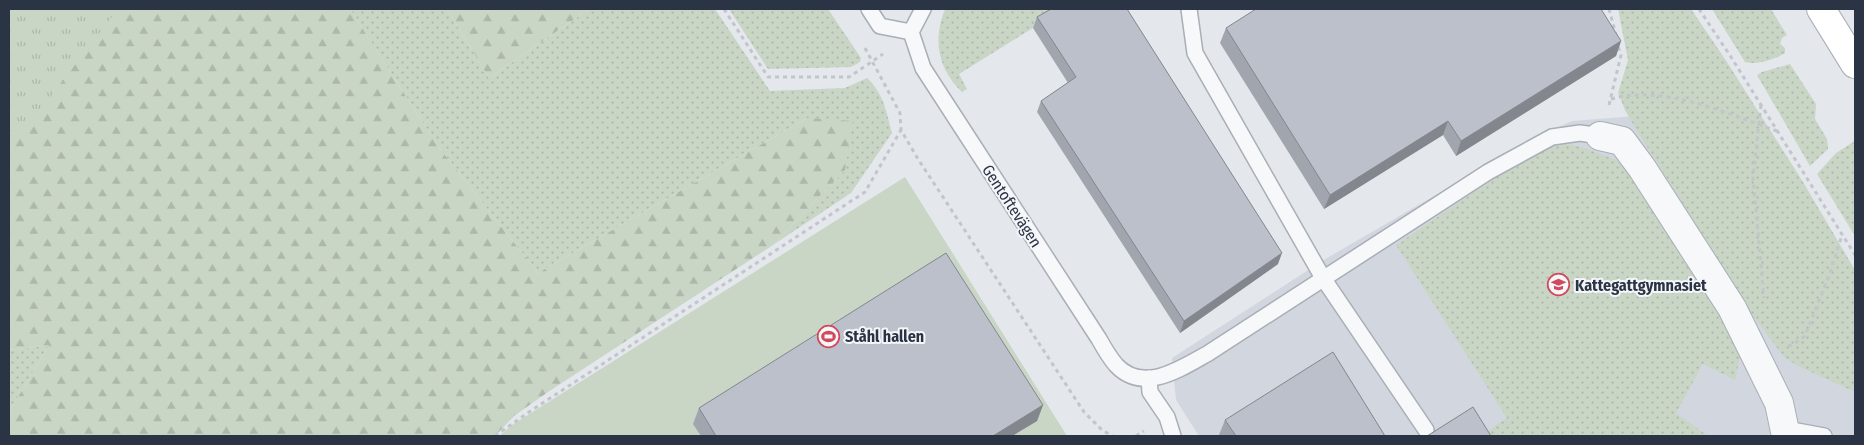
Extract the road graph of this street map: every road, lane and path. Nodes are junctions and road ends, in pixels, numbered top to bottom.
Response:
1 (724, 9) edge
2 (869, 9) edge
3 (923, 9) edge
4 (1189, 9) edge
5 (1609, 9) edge
6 (1699, 9) edge
7 (1821, 9) edge
8 (911, 32) junction
9 (864, 47) dead end
10 (873, 62) junction
11 (1855, 64) edge
12 (1611, 99) junction
13 (1761, 104) junction
14 (1758, 124) junction
15 (901, 130) junction
16 (1777, 131) junction
17 (1600, 136) junction
18 (1842, 235) junction
19 (1855, 255) edge
20 (1323, 278) junction
21 (1765, 308) dead end
22 (1784, 347) dead end
23 (1149, 378) junction
24 (1426, 430) dead end
25 (1786, 432) edge
26 (495, 436) edge
27 (1113, 436) edge
28 (1173, 436) edge
29 (1824, 436) edge

1 - 10 path
2 - 8 lane
3 - 8 lane
4 - 20 lane
5 - 12 path
6 - 13 path
7 - 11 main road
8 - 10 path
8 - 23 lane, Gentoftevägen
9 - 10 path
10 - 15 path
12 - 14 path
12 - 17 path
13 - 14 path
13 - 16 path
14 - 16 path
14 - 21 path
15 - 26 path
15 - 27 path
16 - 18 path
17 - 20 lane
17 - 25 street
18 - 19 path
18 - 22 path
20 - 23 lane
20 - 24 lane
23 - 28 lane
25 - 29 lane

